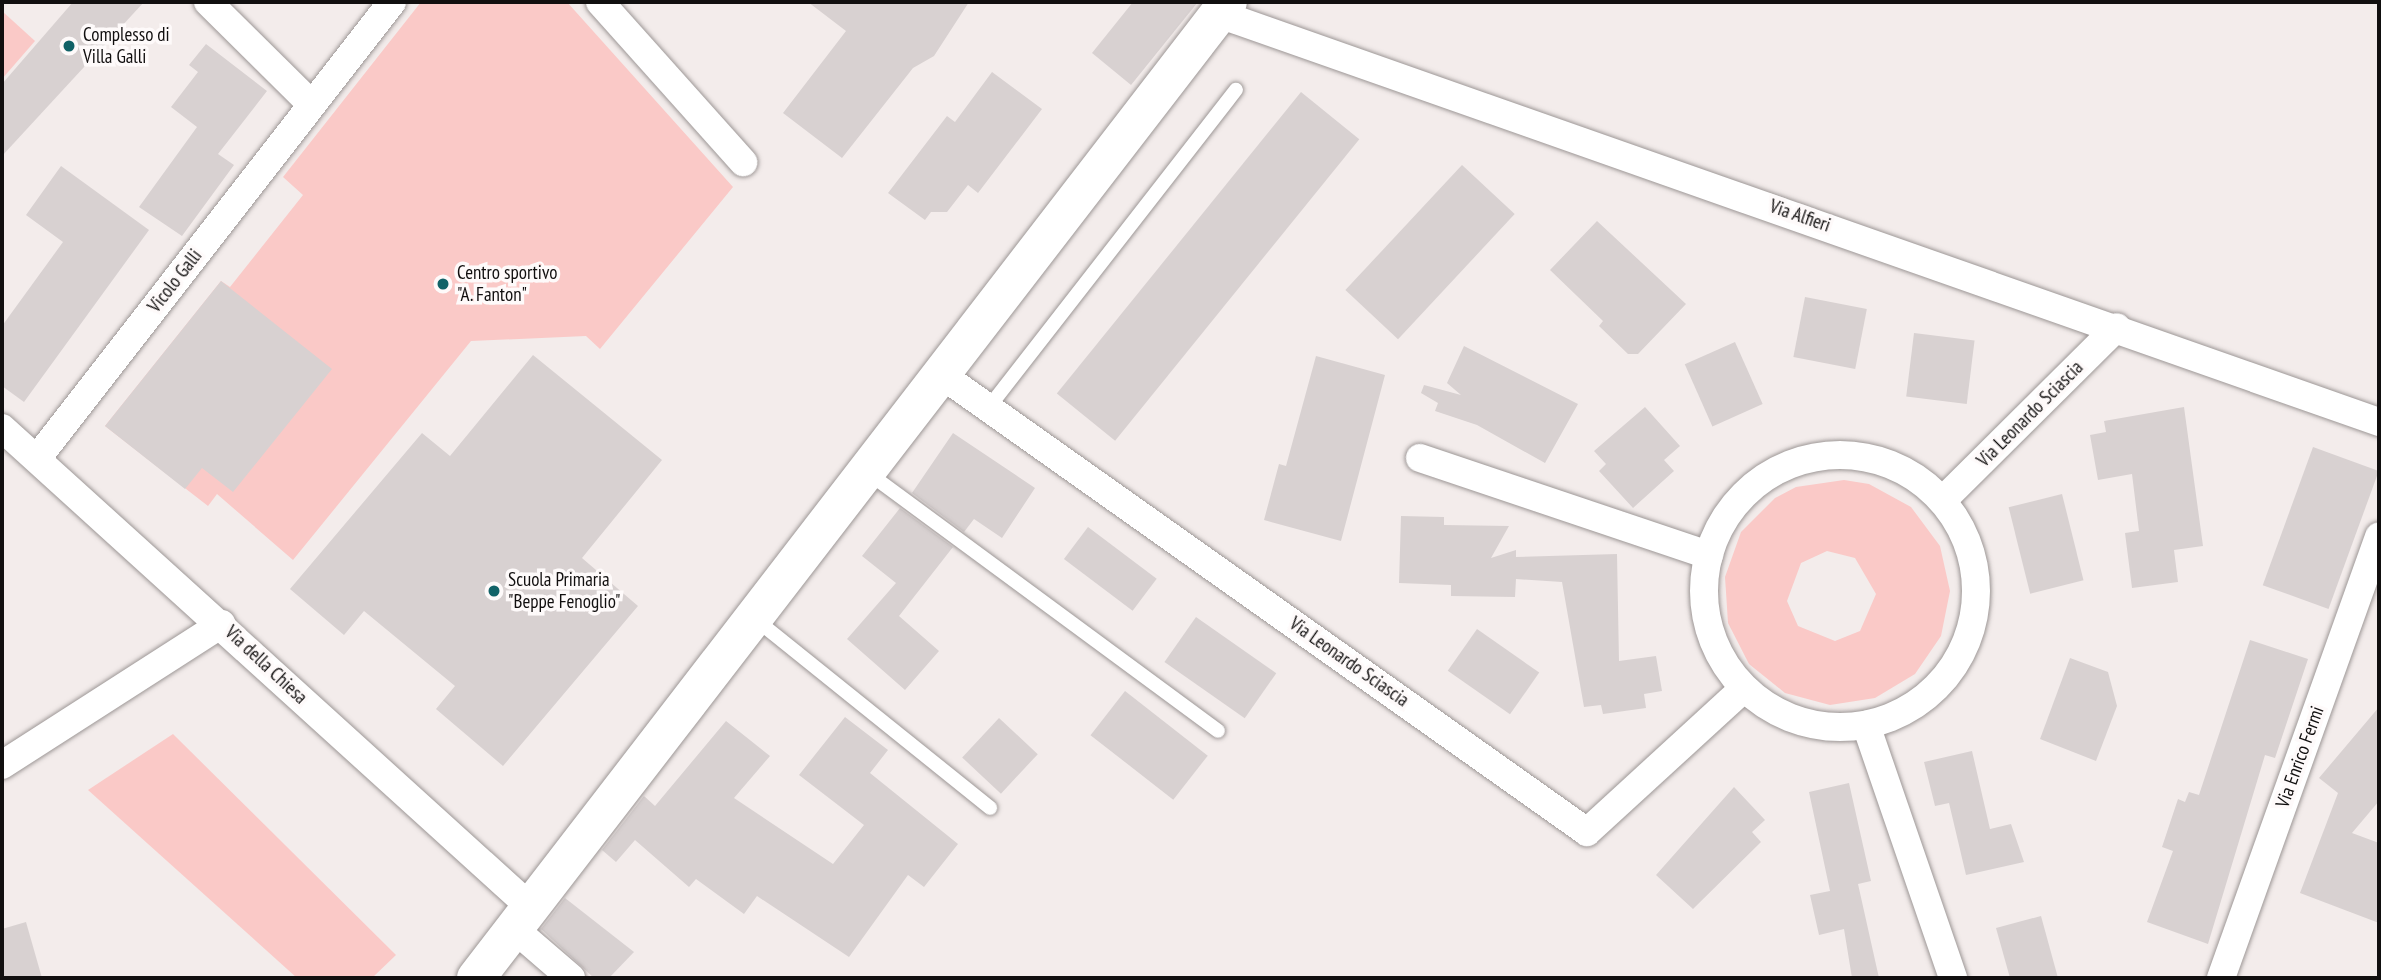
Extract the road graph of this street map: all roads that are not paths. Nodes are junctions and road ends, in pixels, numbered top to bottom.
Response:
1 (208, 2) edge
2 (392, 2) edge
3 (600, 2) edge
4 (1223, 8) edge
5 (1236, 90) dead end
6 (312, 105) junction
7 (743, 162) dead end
8 (2117, 327) junction
9 (939, 373) junction
10 (989, 407) junction
11 (2379, 422) edge
12 (2, 428) edge
13 (39, 456) junction
14 (1420, 458) dead end
15 (864, 470) junction
16 (1943, 500) junction
17 (2379, 536) edge
18 (1709, 555) junction
19 (751, 615) junction
20 (222, 624) junction
21 (1741, 691) junction
22 (1866, 725) junction
23 (1218, 731) dead end
24 (2, 765) edge
25 (990, 808) dead end
26 (520, 916) junction
27 (476, 978) edge
28 (571, 978) edge
29 (1953, 978) edge
30 (2221, 978) edge

1 - 6 street
2 - 6 street, Vicolo Galli
3 - 7 street
4 - 8 street, Via Alfieri
4 - 9 street
5 - 10 lane
6 - 13 street, Vicolo Galli
8 - 11 street, Via Alfieri
8 - 16 street, Via Leonardo Sciascia
9 - 10 street, Via Leonardo Sciascia
9 - 15 street
10 - 21 street, Via Leonardo Sciascia
12 - 13 street, Via della Chiesa
13 - 20 street, Via della Chiesa
14 - 18 street
15 - 19 street
15 - 23 lane
16 - 18 street
16 - 22 street
17 - 30 street, Via Enrico Fermi
18 - 21 street
19 - 25 lane
19 - 26 street
20 - 24 street
20 - 26 street, Via della Chiesa
21 - 22 street
22 - 29 street
26 - 27 street
26 - 28 street, Via della Chiesa

